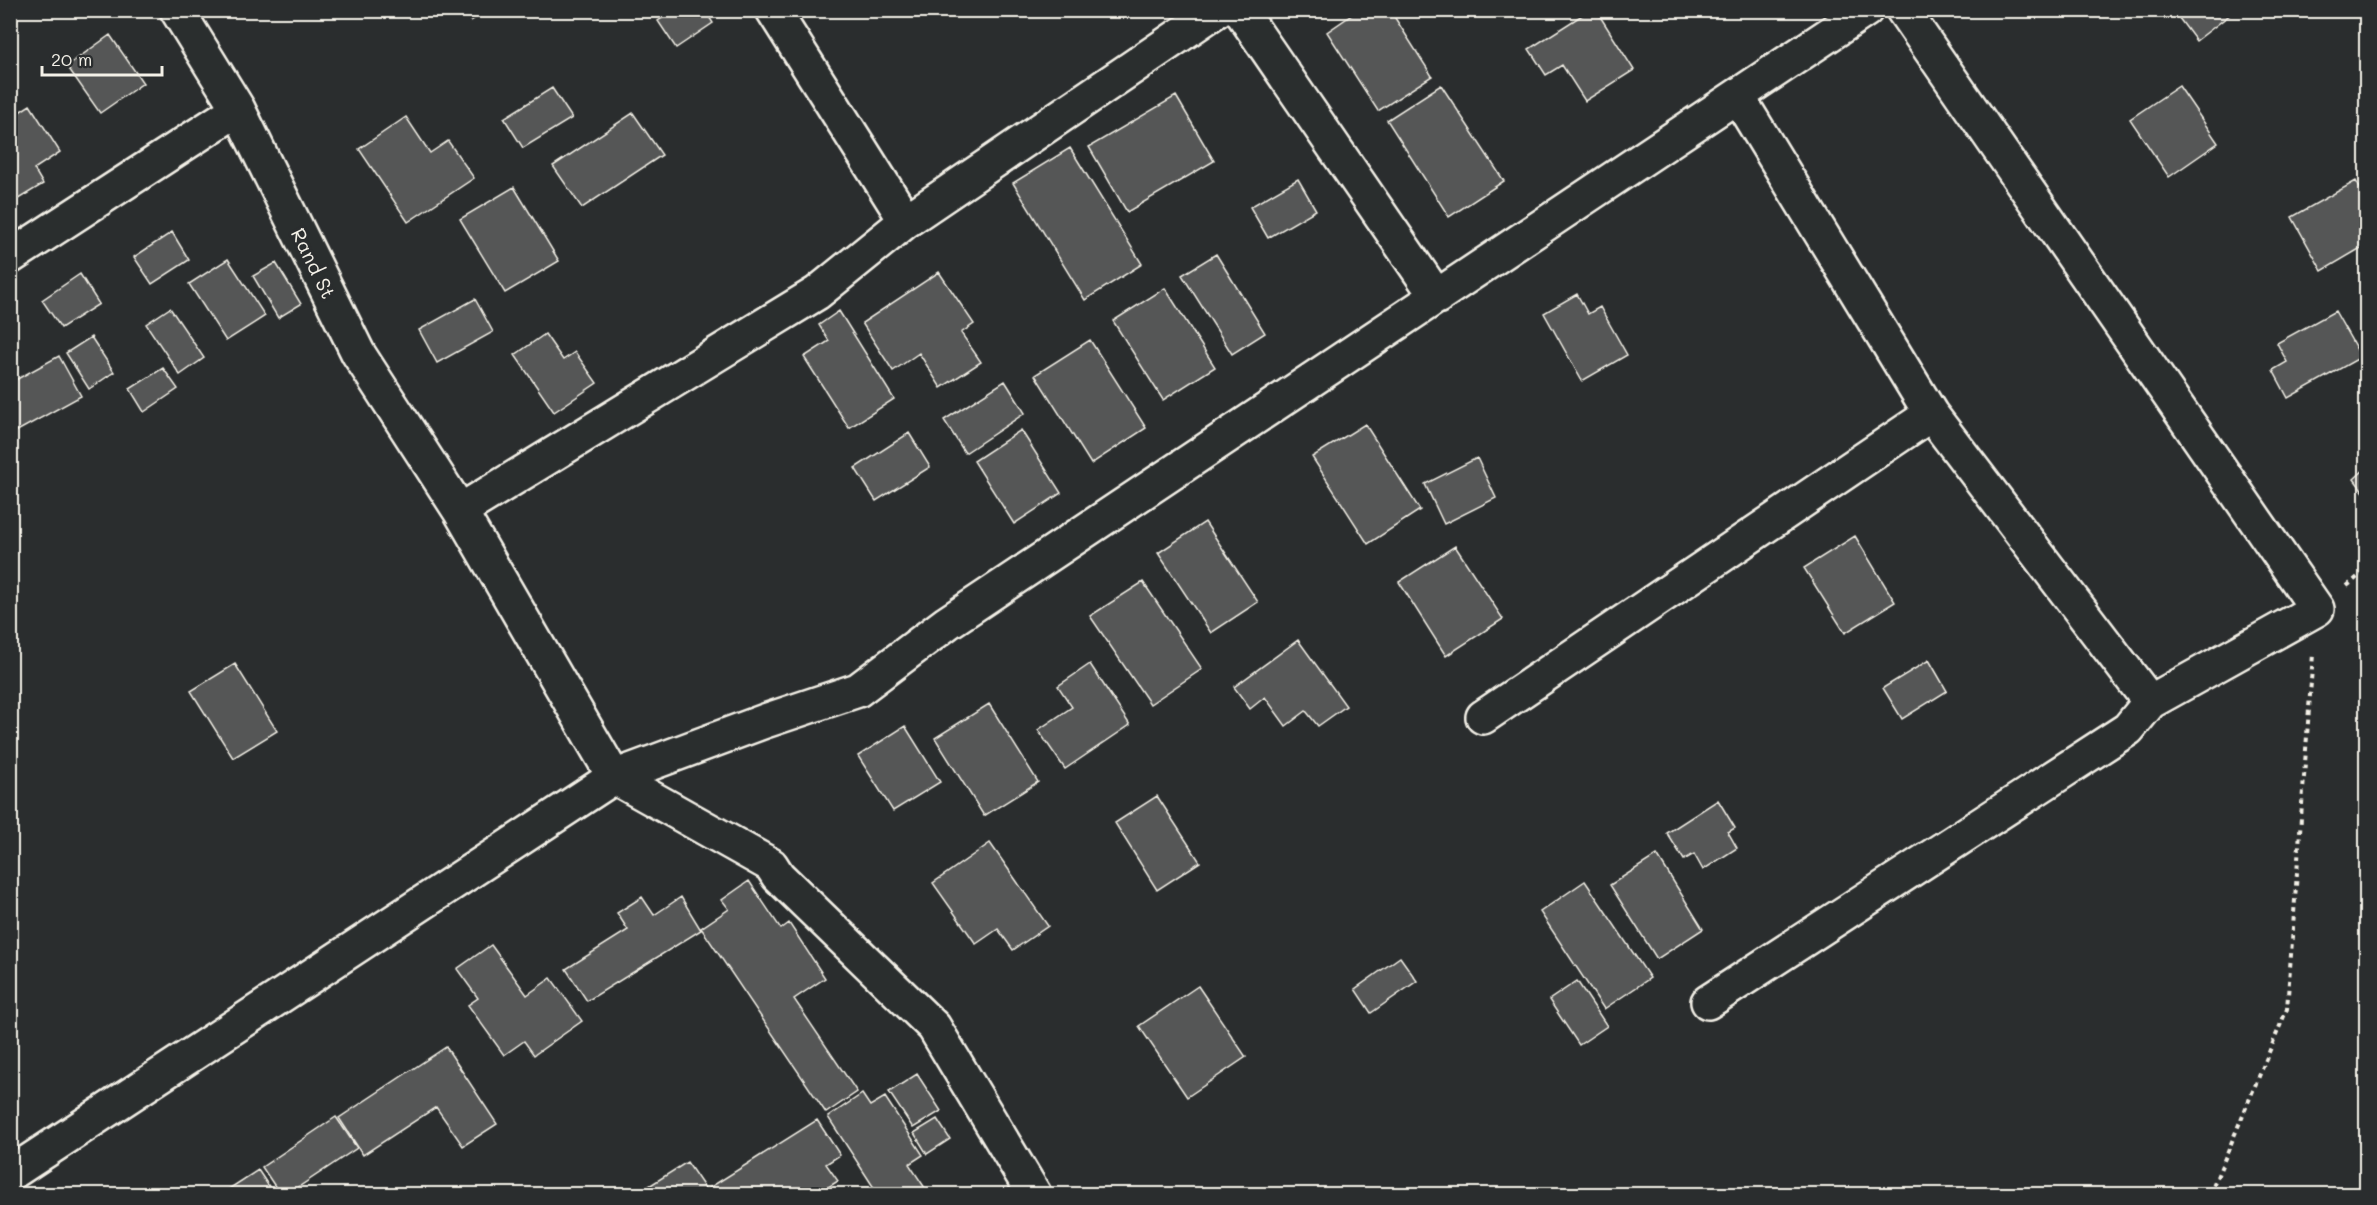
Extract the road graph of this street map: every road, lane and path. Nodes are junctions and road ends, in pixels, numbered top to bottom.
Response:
1 (177, 10) edge
2 (773, 10) edge
3 (1217, 10) edge
4 (1240, 10) edge
5 (1866, 10) edge
6 (1904, 10) edge
7 (1738, 97) junction
8 (238, 109) junction
9 (906, 221) junction
10 (10, 257) edge
11 (1437, 297) junction
12 (1931, 414) junction
13 (460, 511) junction
14 (2367, 570) edge
15 (2317, 609) junction
16 (2150, 702) junction
17 (1483, 717) dead end
18 (614, 777) junction
19 (1708, 1002) dead end
20 (10, 1174) edge
21 (1034, 1194) edge
22 (2210, 1194) edge

1 - 8 street, Rand St
2 - 9 street
3 - 9 street
4 - 11 street
5 - 7 street
6 - 15 street
7 - 11 street
7 - 12 street
8 - 10 street
8 - 13 street, Rand St
9 - 13 street
11 - 18 street
12 - 16 street
12 - 17 street
13 - 18 street, Rand St
14 - 15 path
15 - 16 street
15 - 22 path
16 - 19 street
18 - 20 street
18 - 21 street

